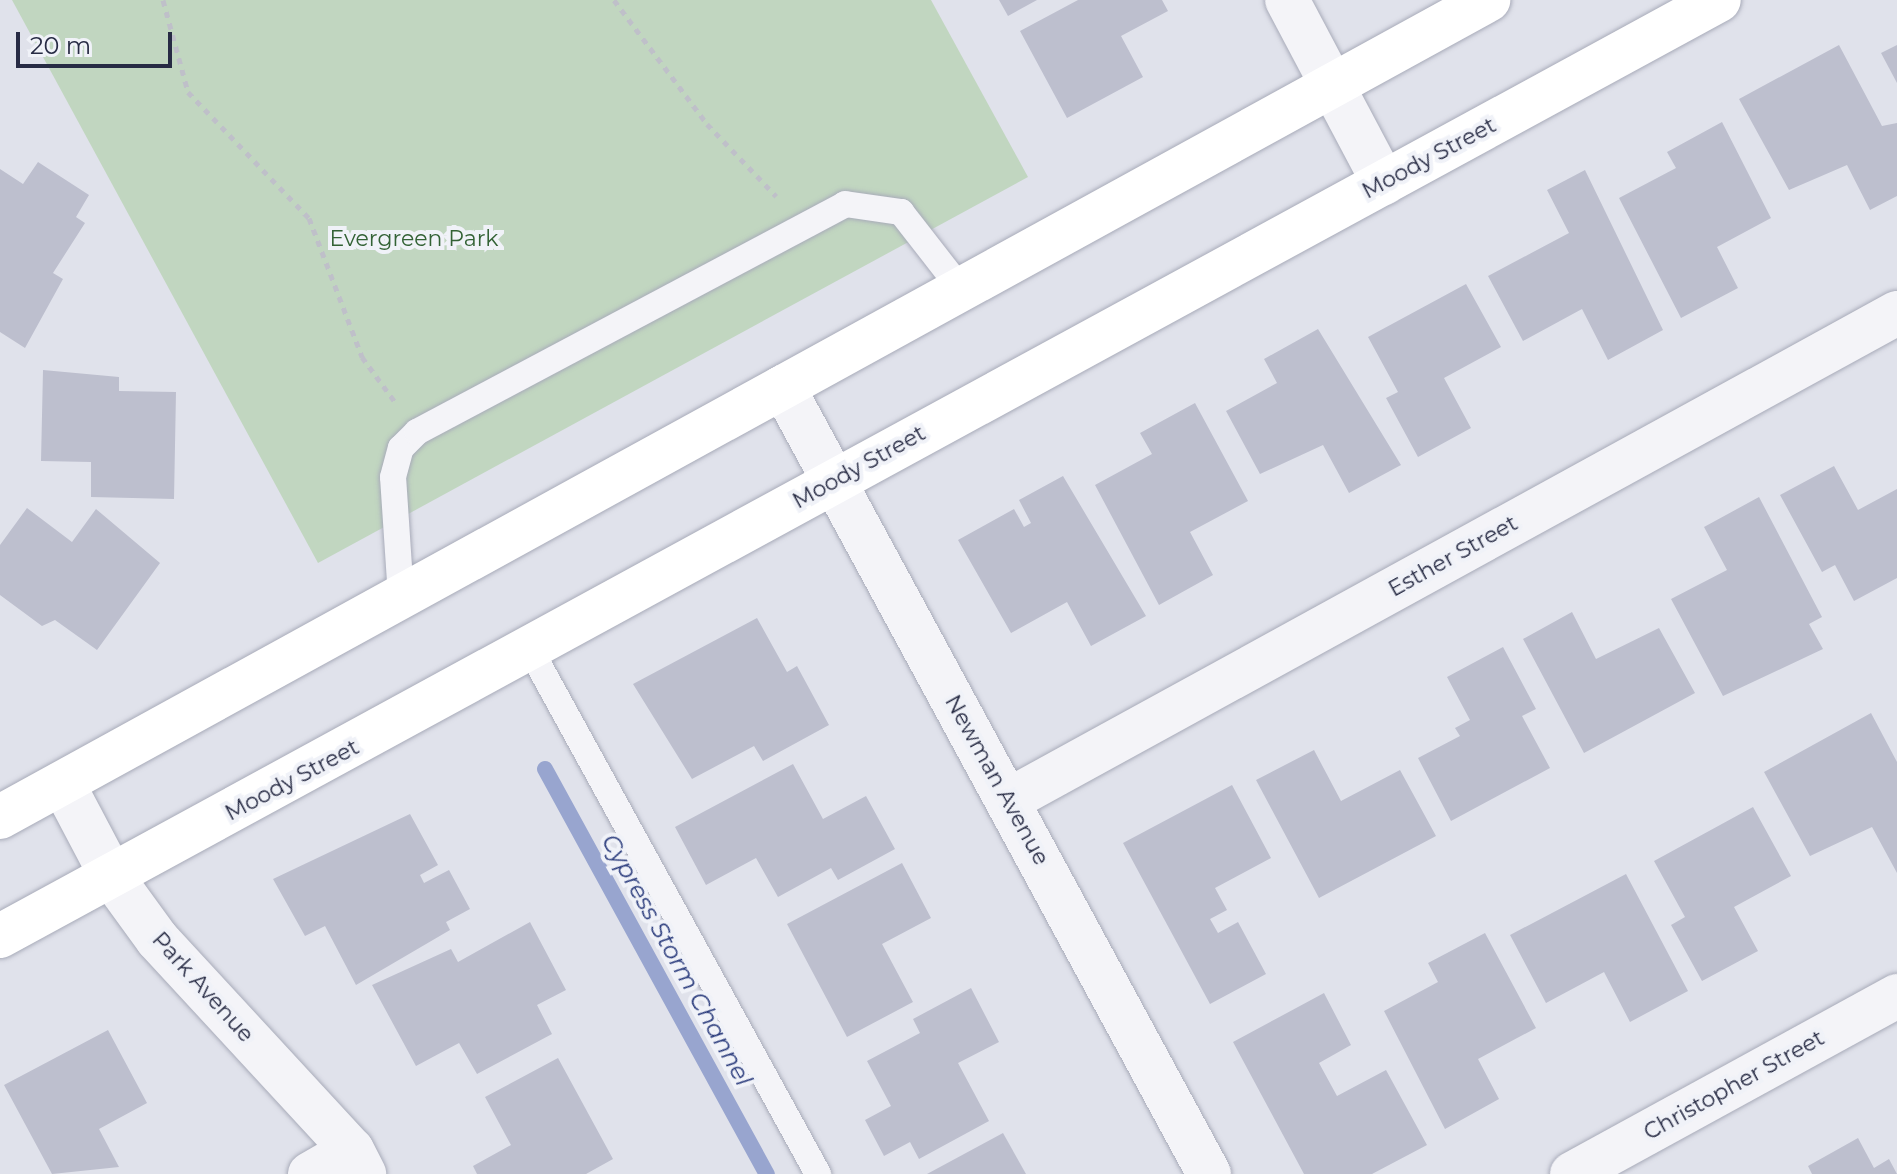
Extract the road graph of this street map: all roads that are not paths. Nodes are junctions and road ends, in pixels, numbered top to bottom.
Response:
1 (1287, 0) edge
2 (1488, 0) edge
3 (1719, 0) edge
4 (1333, 86) junction
5 (1384, 183) junction
6 (961, 289) junction
7 (1897, 313) edge
8 (783, 387) junction
9 (833, 481) junction
10 (401, 597) junction
11 (531, 651) junction
12 (63, 784) junction
13 (1009, 800) junction
14 (0, 817) edge
15 (112, 877) junction
16 (0, 936) edge
17 (1897, 996) edge
18 (358, 1162) edge
19 (310, 1174) edge
20 (818, 1174) edge
21 (1209, 1174) edge
22 (1572, 1174) edge

1 - 4 street
2 - 4 main road
3 - 5 main road, Moody Street
4 - 5 street
4 - 6 main road
5 - 9 main road, Moody Street
6 - 8 main road
6 - 10 lane
7 - 13 street, Esther Street
8 - 9 street, Newman Avenue
8 - 10 main road
9 - 11 main road, Moody Street
9 - 13 street, Newman Avenue
10 - 12 main road
11 - 15 main road, Moody Street
11 - 20 lane
12 - 14 main road
12 - 15 street, Park Avenue
13 - 21 street, Newman Avenue
15 - 16 main road, Moody Street
15 - 18 street, Park Avenue
17 - 22 street, Christopher Street
18 - 19 street

